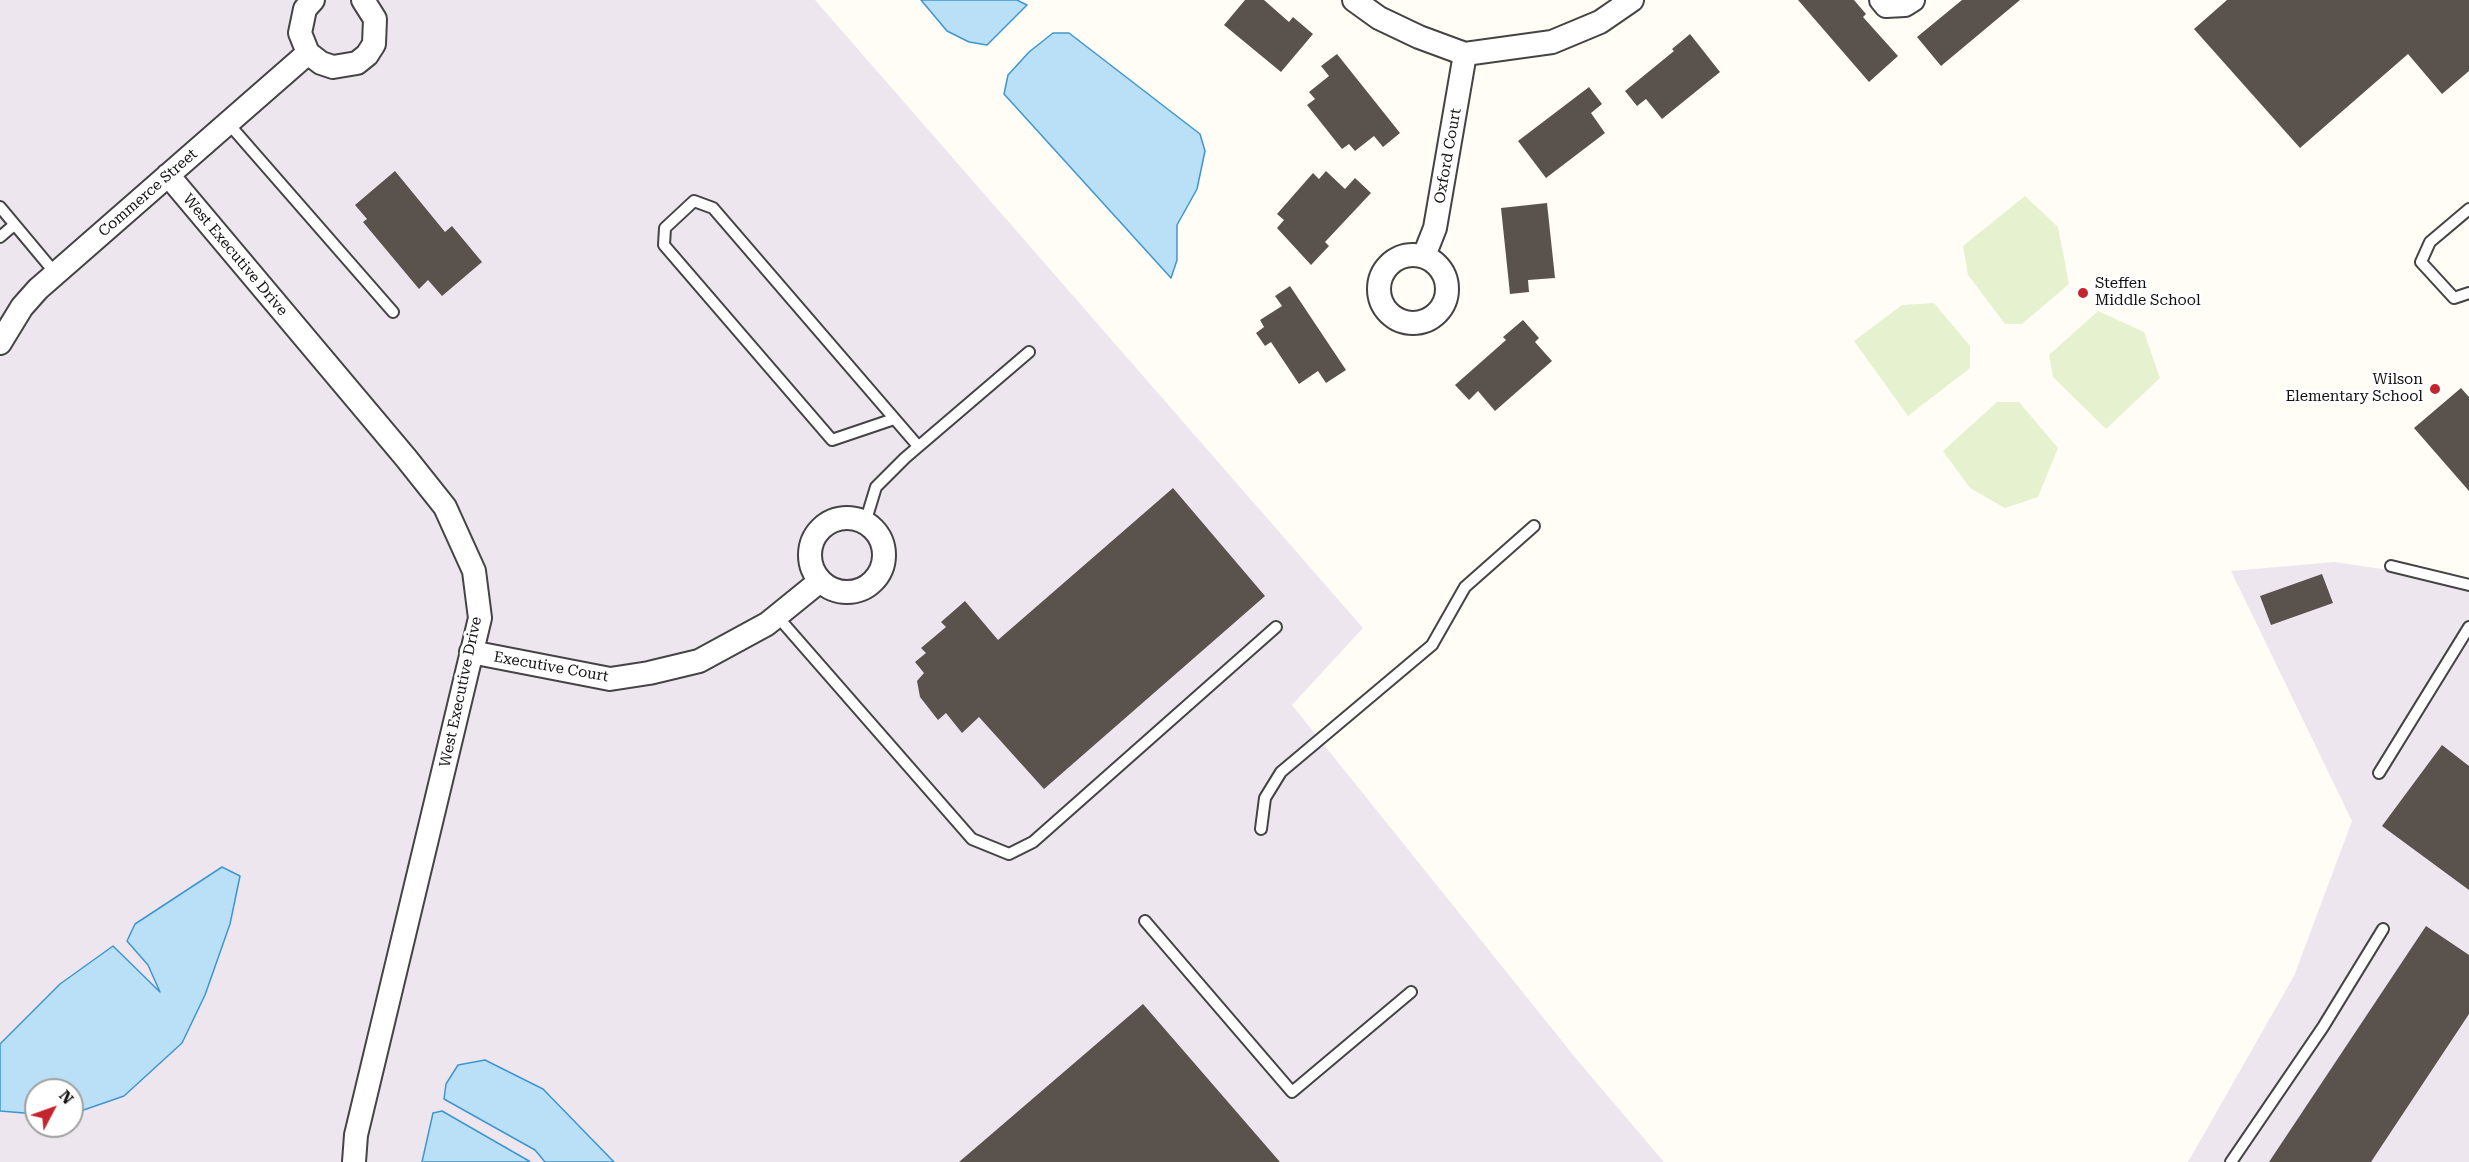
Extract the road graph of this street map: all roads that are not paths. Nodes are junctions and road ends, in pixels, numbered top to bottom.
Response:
1 (313, 0) edge
2 (363, 0) edge
3 (1354, 0) edge
4 (1632, 0) edge
5 (1881, 0) edge
6 (1912, 0) edge
7 (308, 53) junction
8 (1465, 54) junction
9 (228, 123) junction
10 (168, 175) junction
11 (0, 207) edge
12 (2469, 209) edge
13 (14, 225) junction
14 (0, 237) edge
15 (1424, 256) dead end
16 (56, 274) junction
17 (2469, 293) edge
18 (393, 312) dead end
19 (0, 343) edge
20 (1029, 352) dead end
21 (894, 419) junction
22 (918, 446) junction
23 (865, 523) junction
24 (1534, 526) dead end
25 (2391, 567) dead end
26 (820, 581) junction
27 (2469, 585) edge
28 (777, 616) junction
29 (1276, 627) dead end
30 (2469, 627) edge
31 (471, 652) junction
32 (2379, 773) dead end
33 (1261, 829) dead end
34 (1145, 921) dead end
35 (2383, 929) dead end
36 (1411, 992) dead end
37 (354, 1162) edge
38 (2231, 1162) edge

1 - 7 street
2 - 7 street
3 - 8 street
4 - 8 street
5 - 6 street
7 - 9 street, Commerce Street
8 - 15 street, Oxford Court
9 - 10 street, Commerce Street
9 - 18 lane
10 - 16 street, Commerce Street
10 - 31 street, West Executive Drive
11 - 13 lane
12 - 17 lane
13 - 14 lane
13 - 16 lane
16 - 19 street, Commerce Street
20 - 22 lane
21 - 21 lane
21 - 22 lane
22 - 23 lane
23 - 26 street
23 - 26 street
24 - 33 lane
25 - 27 lane
26 - 28 street, Executive Court
28 - 29 lane
28 - 31 street, Executive Court
30 - 32 lane
31 - 37 street, West Executive Drive
34 - 36 lane
35 - 38 lane

